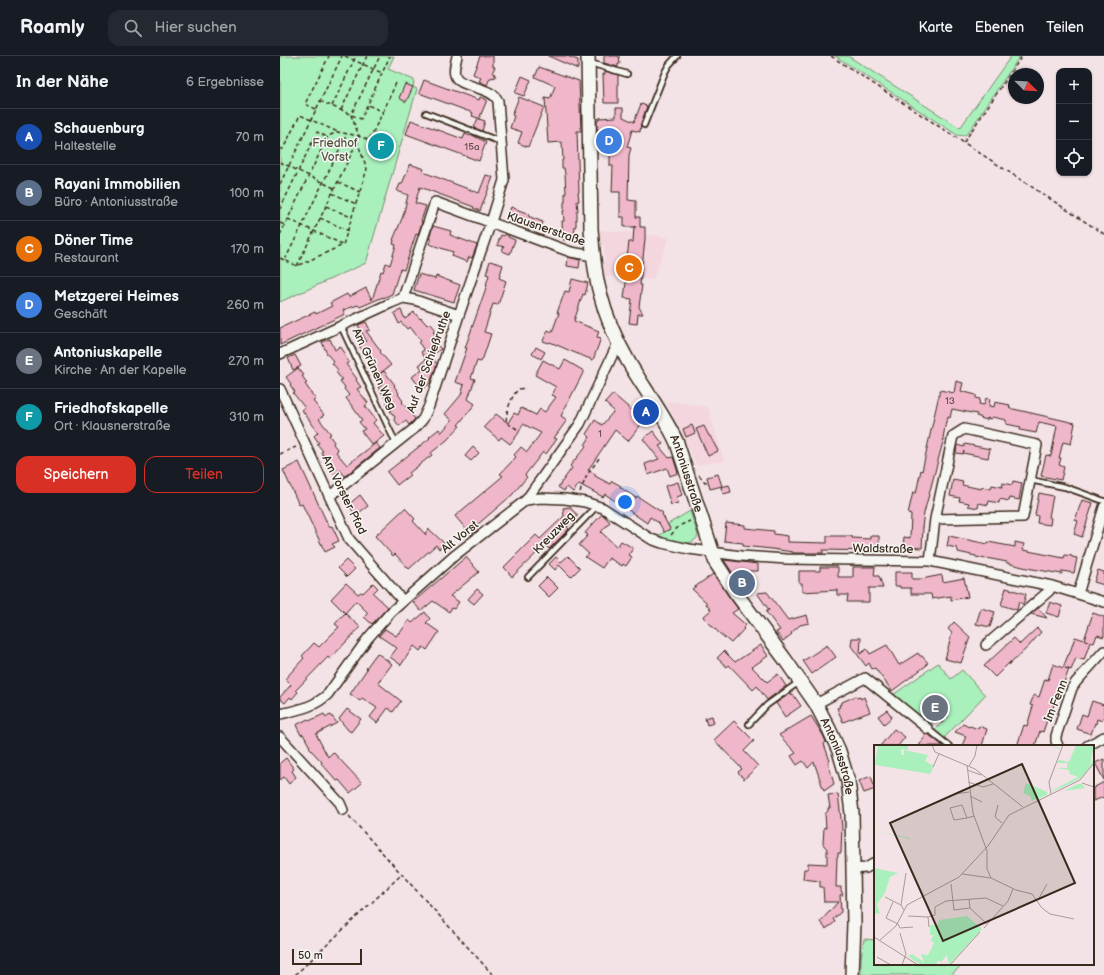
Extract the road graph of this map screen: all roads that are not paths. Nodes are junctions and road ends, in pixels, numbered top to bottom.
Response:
1 (457, 56) edge
2 (677, 56) edge
3 (588, 59) edge
4 (627, 74) dead end
5 (426, 113) dead end
6 (644, 125) dead end
7 (500, 142) junction
8 (491, 222) junction
9 (593, 256) junction
10 (403, 298) junction
11 (459, 315) junction
12 (341, 326) junction
13 (618, 343) junction
14 (280, 354) edge
15 (280, 389) edge
16 (397, 443) junction
17 (1030, 480) junction
18 (330, 496) junction
19 (526, 500) junction
20 (1104, 501) edge
21 (597, 506) junction
22 (1104, 507) edge
23 (935, 518) junction
24 (1101, 531) edge
25 (712, 552) junction
26 (930, 561) junction
27 (528, 577) dead end
28 (1052, 586) junction
29 (1078, 594) junction
30 (403, 601) junction
31 (1104, 602) edge
32 (986, 645) dead end
33 (1104, 652) edge
34 (800, 681) junction
35 (816, 704) junction
36 (280, 714) edge
37 (749, 724) dead end
38 (928, 729) joint
39 (280, 737) edge
40 (1104, 737) edge
41 (948, 745) edge
42 (1058, 745) edge
43 (1089, 745) edge
44 (343, 810) road end
45 (874, 864) edge
46 (854, 869) junction
47 (852, 975) edge

1 - 7 street, Klausnerstraße
2 - 6 lane
3 - 4 lane
3 - 9 street, Antoniusstraße
5 - 7 lane
7 - 8 street, Klausnerstraße
8 - 9 street, Klausnerstraße
8 - 10 street, Klausnerstraße
8 - 11 street, Auf der Schießruthe
9 - 13 street, Antoniusstraße
10 - 11 street
10 - 12 street, Am Grünen Weg
11 - 16 street, Auf der Schießruthe
12 - 14 street, Am Grünen Weg
12 - 16 lane, Am Grünen Weg
13 - 19 street, Alt Vorst
13 - 25 street, Antoniusstraße
15 - 18 street, Am Vorster Pfad
16 - 18 street, Auf der Schießruthe
17 - 20 lane
17 - 23 street
17 - 23 street
18 - 30 street, Am Vorster Pfad
19 - 21 street, Kreuzweg
19 - 30 street, Alt Vorst
21 - 25 street, Kreuzweg
21 - 27 lane, Kreuzweg
22 - 24 street
23 - 26 street
24 - 29 street
25 - 26 street, Waldstraße
25 - 34 street, Antoniusstraße
26 - 28 street, Waldstraße
28 - 29 street, Waldstraße
28 - 32 street
29 - 31 street, Waldstraße
30 - 36 street, Alt Vorst
33 - 42 street, Im Fenn
34 - 35 street, Antoniusstraße
34 - 37 lane
35 - 38 street
35 - 46 street, Antoniusstraße
38 - 41 lane
39 - 44 street
40 - 43 street
45 - 46 street
46 - 47 street, Antoniusstraße

